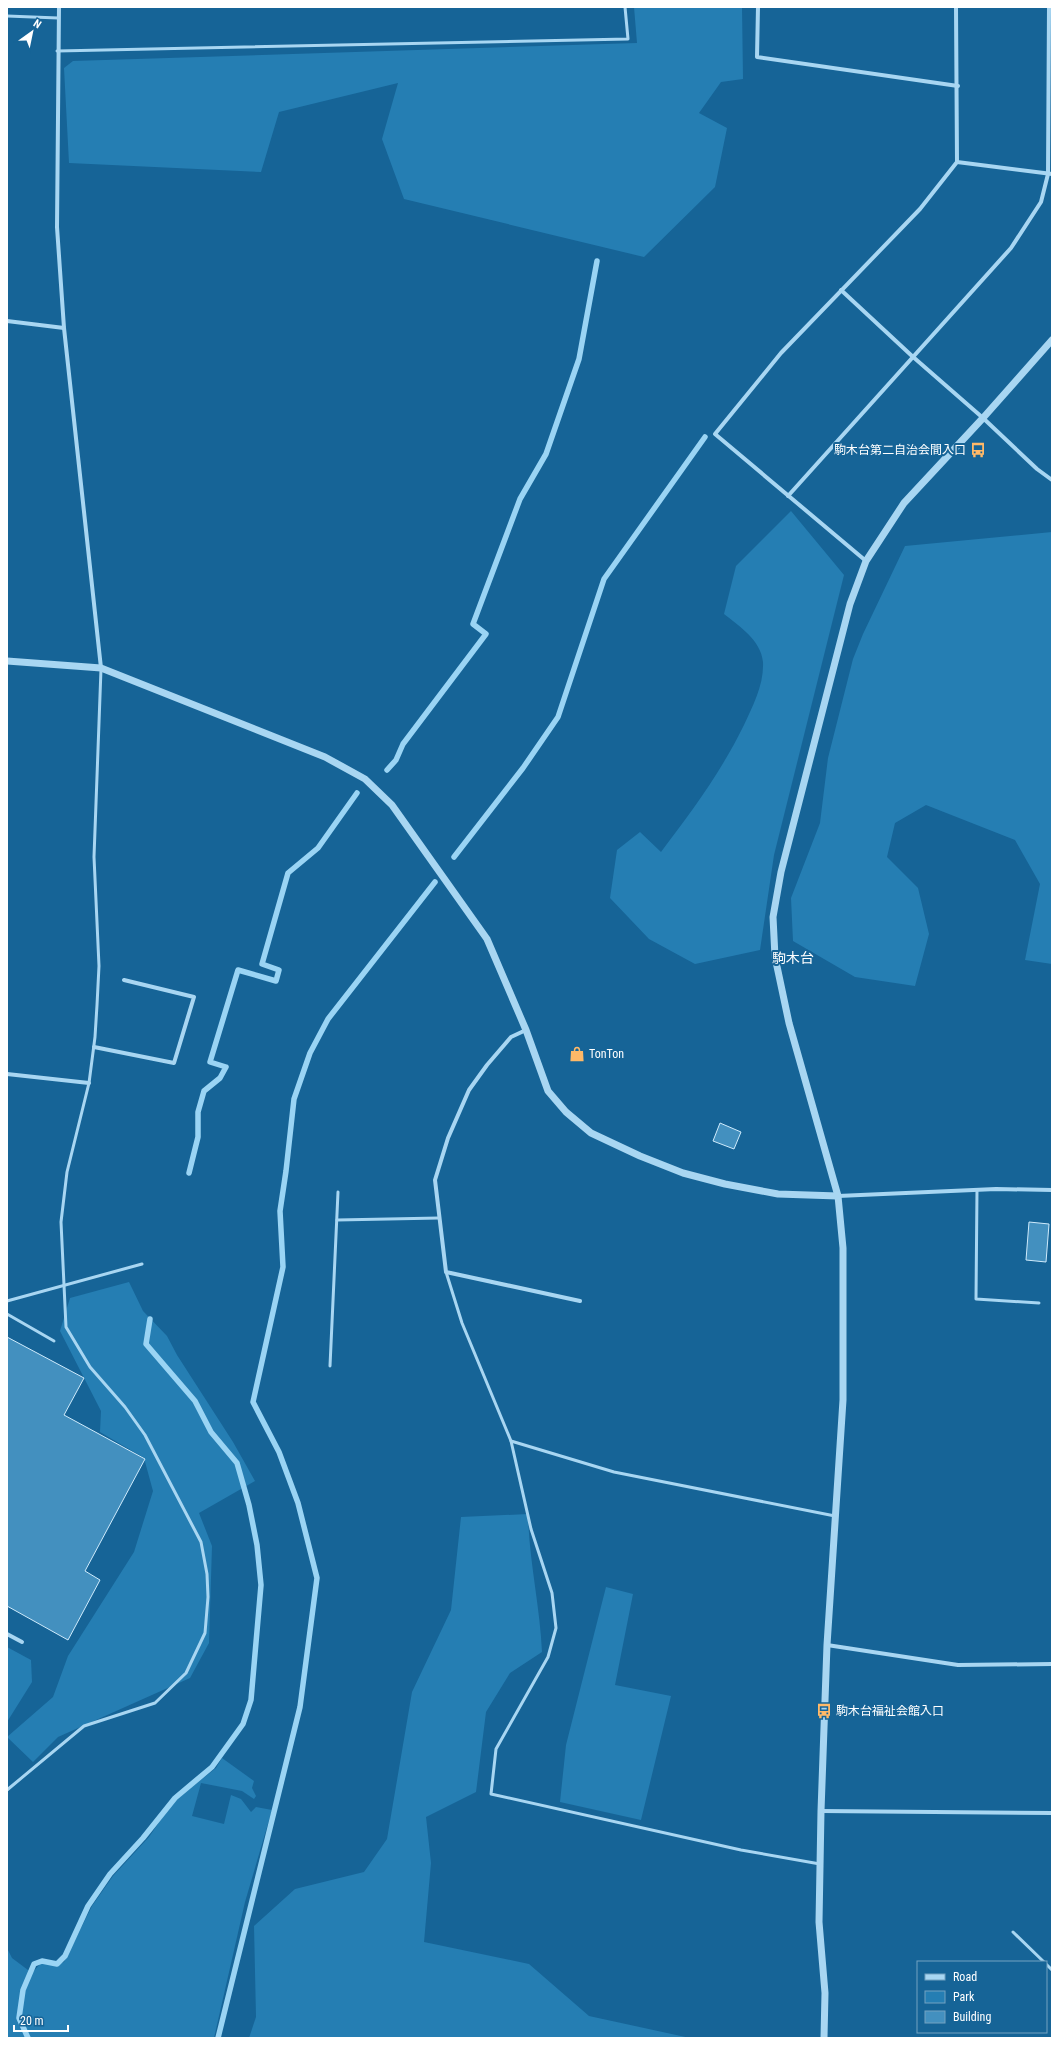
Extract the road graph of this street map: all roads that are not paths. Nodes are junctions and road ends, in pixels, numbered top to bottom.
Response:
1 (59, 7) edge
2 (625, 7) edge
3 (758, 7) edge
4 (956, 7) edge
5 (1049, 7) edge
6 (7, 16) edge
7 (58, 18) junction
8 (57, 51) junction
9 (958, 86) junction
10 (957, 162) junction
11 (1050, 174) edge
12 (841, 290) junction
13 (7, 321) edge
14 (64, 328) junction
15 (1052, 340) edge
16 (912, 356) junction
17 (983, 418) junction
18 (1052, 480) edge
19 (788, 496) junction
20 (866, 561) junction
21 (7, 661) edge
22 (101, 668) junction
23 (124, 980) dead end
24 (526, 1030) junction
25 (94, 1047) junction
26 (7, 1074) edge
27 (89, 1083) junction
28 (977, 1190) junction
29 (1052, 1190) edge
30 (338, 1192) dead end
31 (838, 1196) junction
32 (439, 1218) junction
33 (337, 1220) junction
34 (142, 1264) dead end
35 (446, 1272) junction
36 (65, 1286) junction
37 (7, 1301) edge
38 (580, 1301) dead end
39 (1039, 1304) dead end
40 (7, 1314) edge
41 (54, 1340) dead end
42 (330, 1366) dead end
43 (511, 1441) junction
44 (837, 1516) junction
45 (7, 1634) edge
46 (22, 1642) dead end
47 (827, 1645) junction
48 (1052, 1664) edge
49 (7, 1790) edge
50 (821, 1811) junction
51 (1052, 1813) edge
52 (820, 1864) junction
53 (1013, 1932) dead end
54 (1043, 1961) edge
55 (824, 2038) edge

1 - 7 street
2 - 8 lane
3 - 9 street
4 - 9 street
5 - 11 street
6 - 7 lane
7 - 8 street
8 - 14 street
9 - 10 street
10 - 11 street
10 - 12 street
11 - 16 street
12 - 16 street
12 - 19 street
13 - 14 street
14 - 22 street
15 - 17 street
16 - 17 street
16 - 19 street
17 - 18 street
17 - 20 street
19 - 20 street
20 - 31 street
21 - 22 street
22 - 24 street
22 - 25 lane
23 - 25 street
24 - 31 street
24 - 32 street
25 - 27 lane
26 - 27 street
27 - 36 lane
28 - 29 street
28 - 31 street
28 - 39 lane
30 - 33 lane
31 - 44 street
32 - 33 lane
32 - 35 street
33 - 42 lane
34 - 36 lane
35 - 38 street
35 - 43 lane
36 - 37 lane
36 - 49 lane
40 - 41 lane
43 - 44 lane
43 - 52 lane
44 - 47 street
45 - 46 street
47 - 48 street
47 - 50 street
50 - 51 street
50 - 52 street
52 - 55 street
53 - 54 lane

